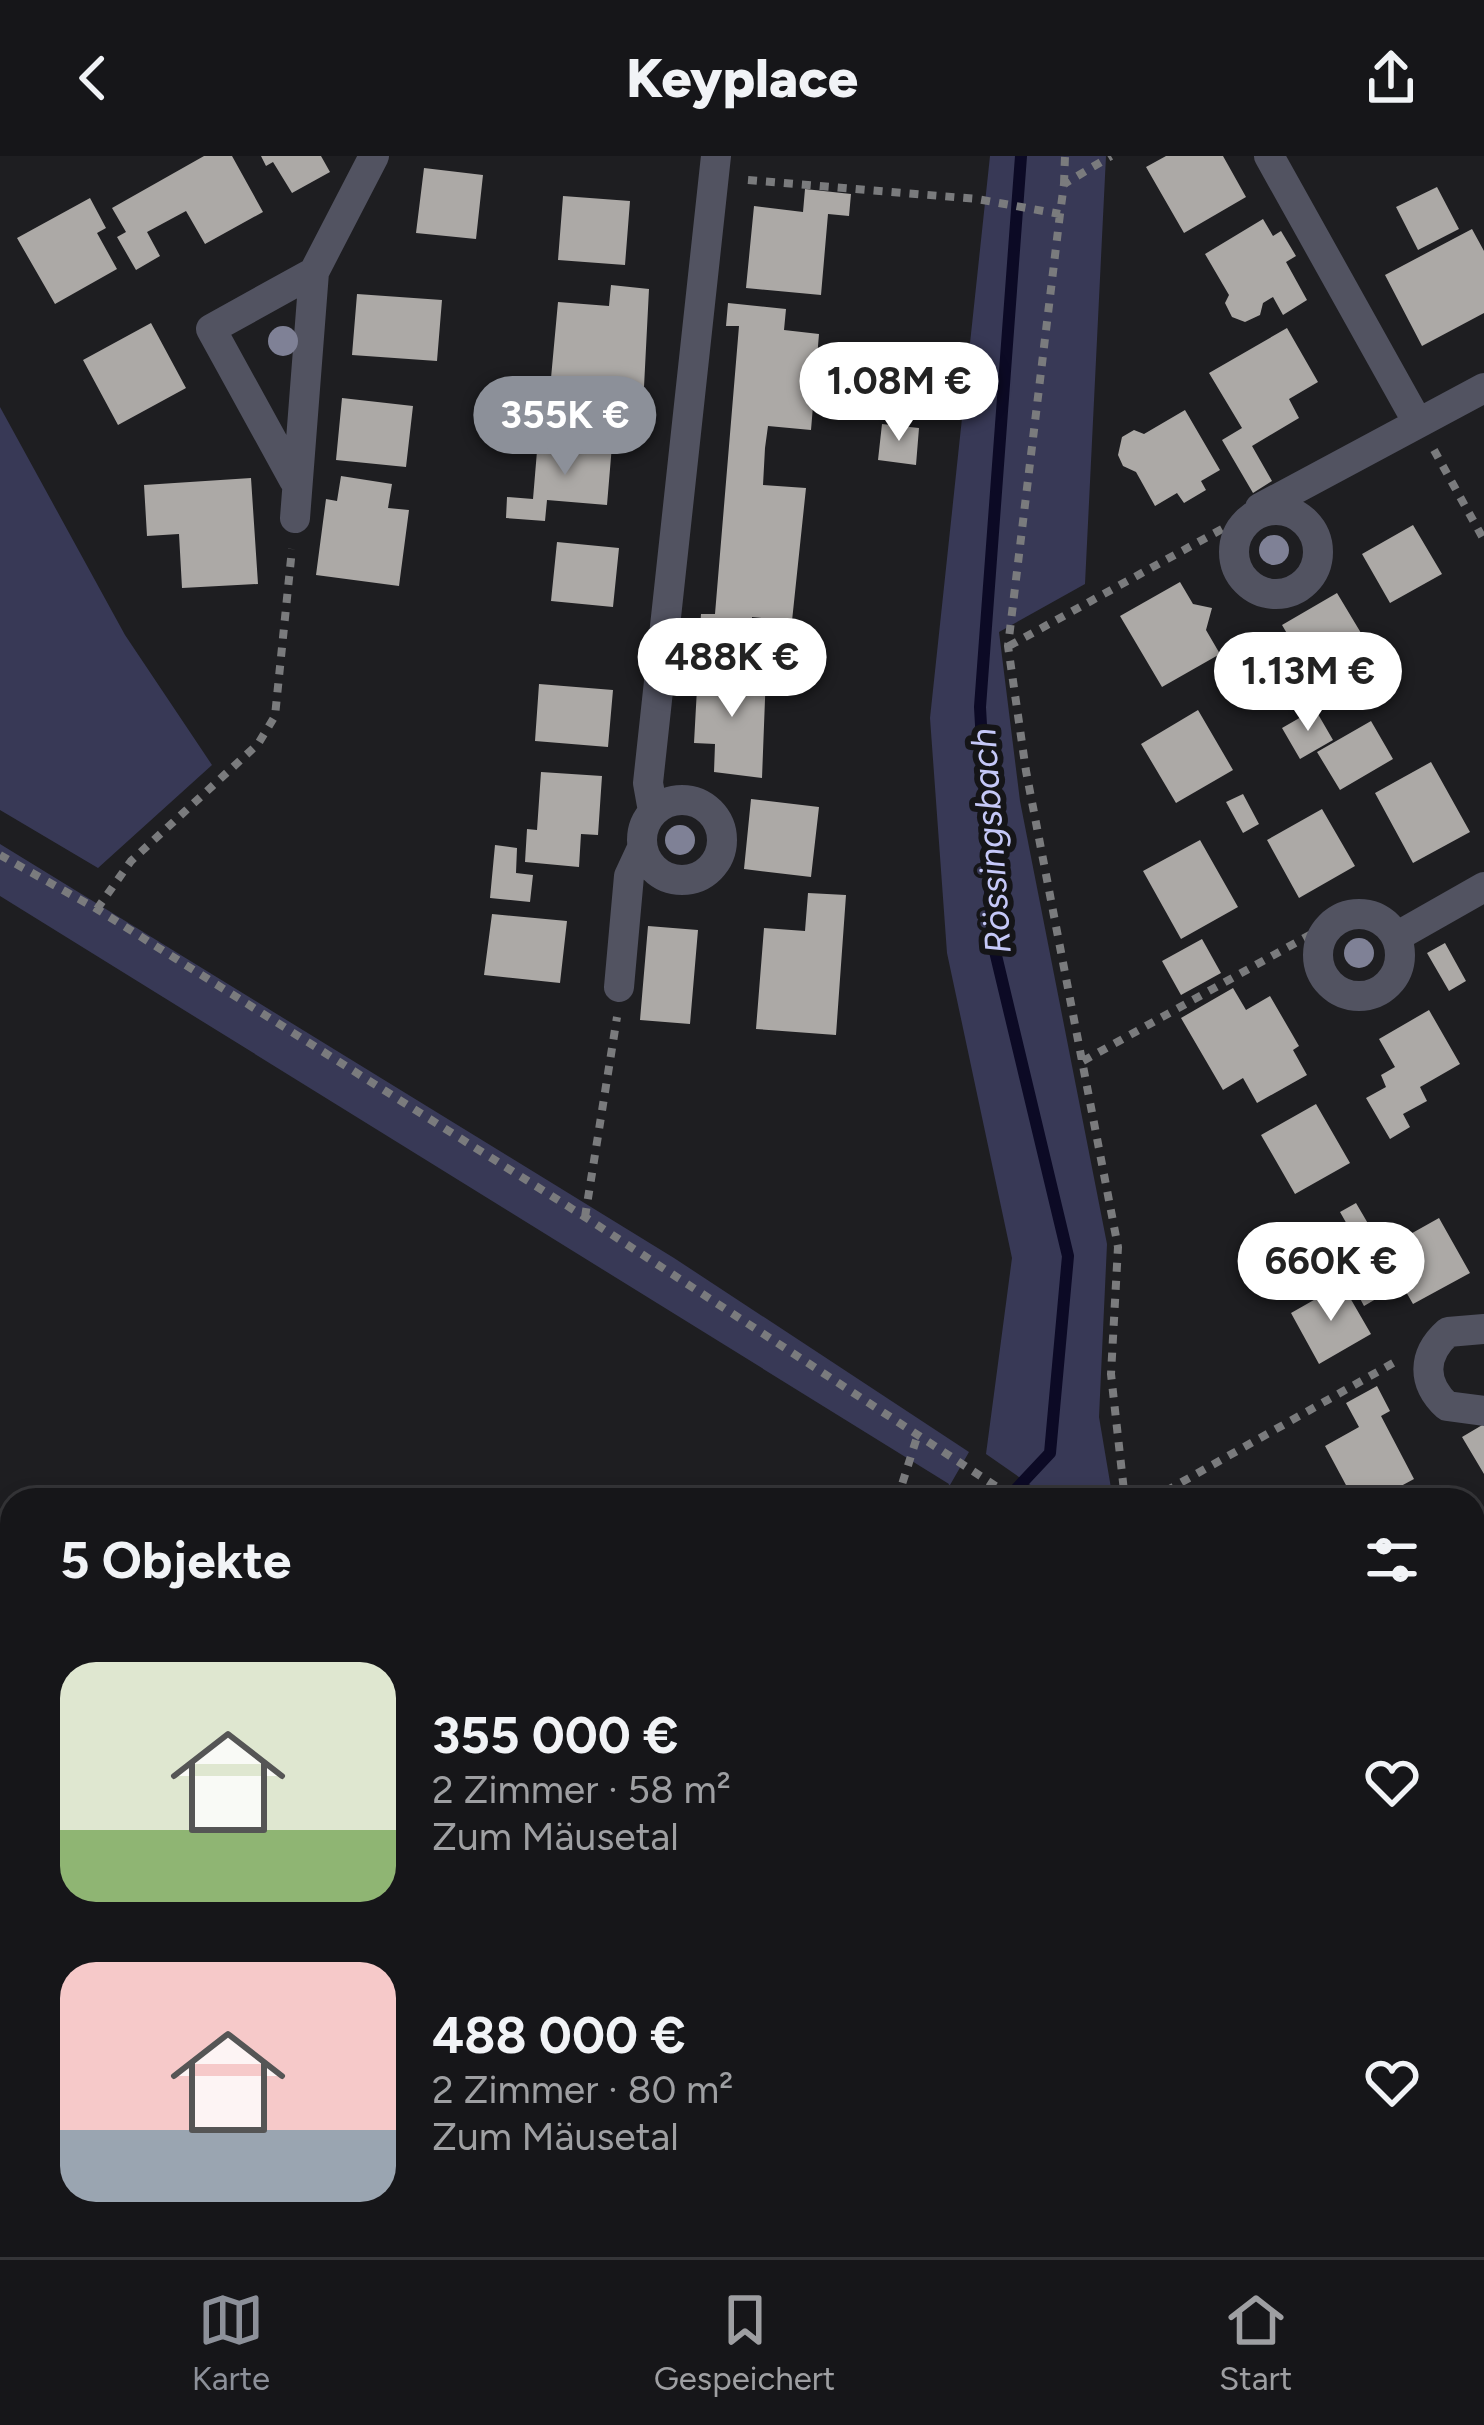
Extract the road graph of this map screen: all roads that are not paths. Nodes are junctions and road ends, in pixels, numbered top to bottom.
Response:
1 (374, 156) edge
2 (1269, 156) edge
3 (715, 166) edge
4 (314, 272) junction
5 (1484, 388) edge
6 (1418, 423) junction
7 (294, 480) junction
8 (1255, 511) road end
9 (295, 518) road end
10 (653, 811) junction
11 (642, 848) junction
12 (1484, 887) edge
13 (1396, 937) junction
14 (619, 987) road end
15 (1484, 1329) edge
16 (1484, 1411) edge

1 - 4 street
2 - 6 street
3 - 10 street
4 - 7 street
4 - 7 street
5 - 6 street
6 - 8 street
7 - 9 street
10 - 11 street
10 - 11 street
11 - 14 street
12 - 13 street
13 - 13 street
15 - 16 street

